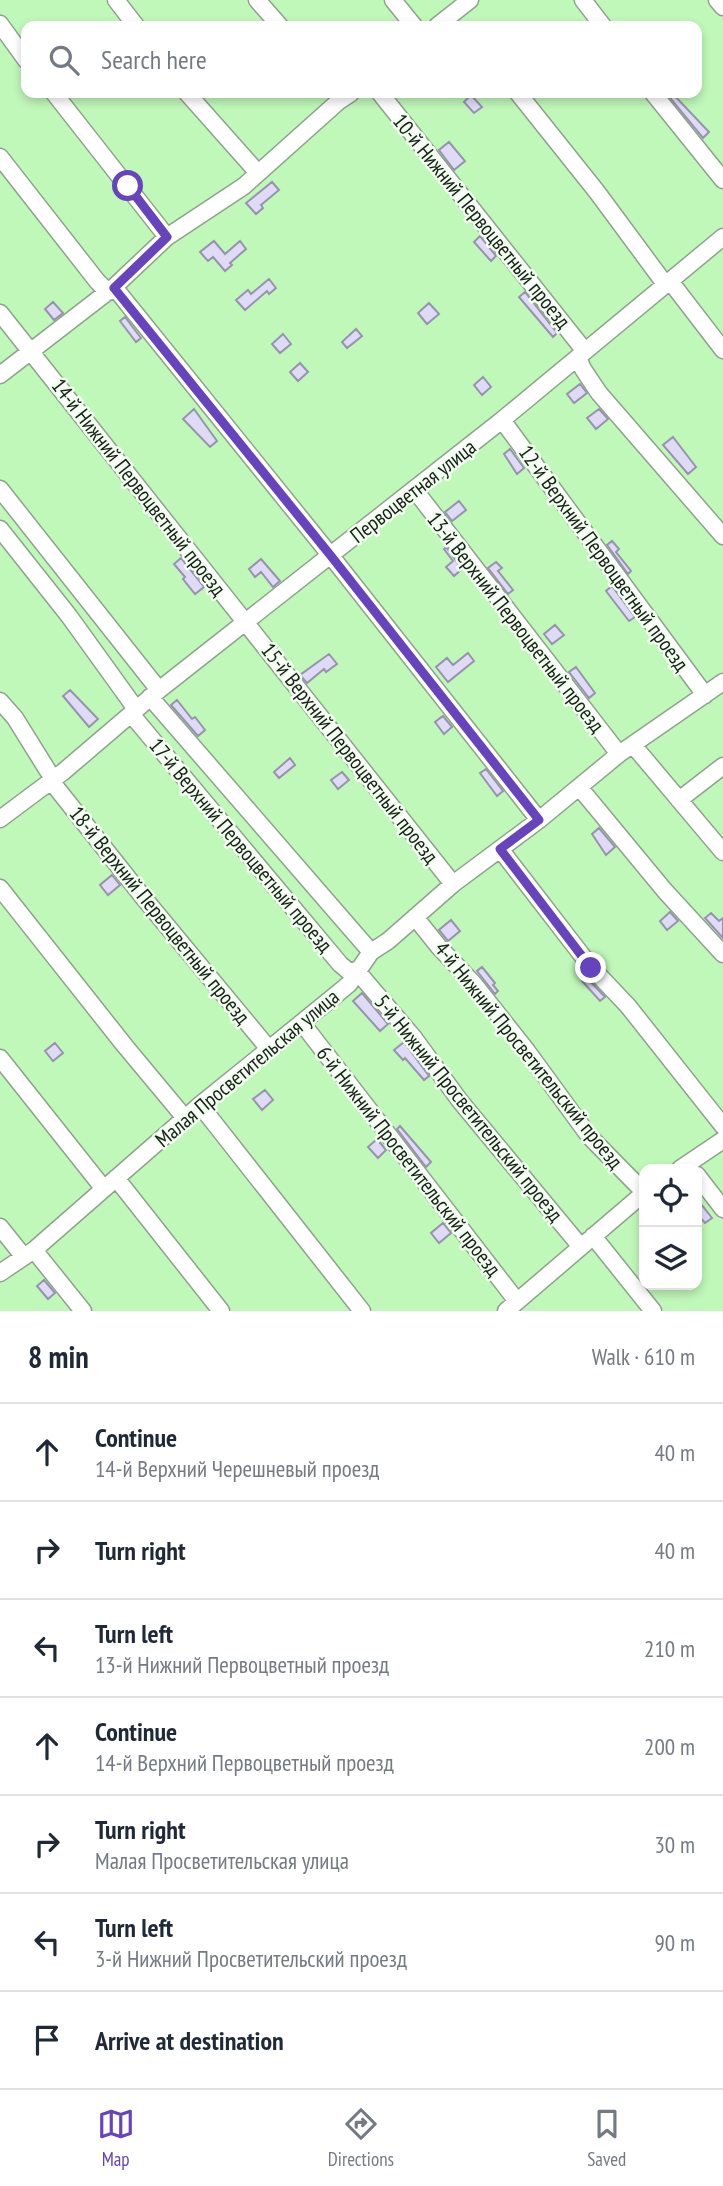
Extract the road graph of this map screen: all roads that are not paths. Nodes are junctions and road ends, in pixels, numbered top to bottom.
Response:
1 (116, 0) edge
2 (257, 0) edge
3 (393, 0) edge
4 (470, 0) edge
5 (583, 0) edge
6 (717, 0) edge
7 (723, 8) edge
8 (132, 21) edge
9 (276, 21) edge
10 (410, 21) edge
11 (451, 21) edge
12 (599, 21) edge
13 (0, 24) edge
14 (21, 53) edge
15 (58, 98) edge
16 (191, 98) edge
17 (338, 98) edge
18 (384, 98) edge
19 (522, 98) edge
20 (657, 98) edge
21 (0, 157) edge
22 (258, 173) junction
23 (723, 180) edge
24 (167, 237) junction
25 (723, 237) edge
26 (668, 282) junction
27 (111, 290) junction
28 (0, 313) edge
29 (723, 350) edge
30 (31, 351) junction
31 (581, 354) junction
32 (0, 375) edge
33 (502, 420) junction
34 (0, 489) edge
35 (414, 489) junction
36 (0, 529) edge
37 (723, 536) edge
38 (331, 556) junction
39 (247, 623) junction
40 (723, 682) edge
41 (155, 694) junction
42 (705, 695) junction
43 (0, 701) edge
44 (134, 711) junction
45 (626, 750) junction
46 (723, 765) edge
47 (52, 780) junction
48 (579, 787) junction
49 (679, 800) junction
50 (0, 818) edge
51 (539, 820) junction
52 (500, 849) junction
53 (723, 852) edge
54 (453, 884) junction
55 (0, 888) edge
56 (415, 917) junction
57 (371, 952) junction
58 (723, 954) edge
59 (355, 973) junction
60 (302, 1023) junction
61 (270, 1049) junction
62 (0, 1058) edge
63 (200, 1105) junction
64 (185, 1118) junction
65 (723, 1126) edge
66 (723, 1140) edge
67 (695, 1164) edge
68 (110, 1184) junction
69 (702, 1184) edge
70 (639, 1187) edge
71 (639, 1196) edge
72 (723, 1209) edge
73 (0, 1227) edge
74 (587, 1242) junction
75 (29, 1253) junction
76 (0, 1273) edge
77 (511, 1305) edge
78 (83, 1311) edge
79 (221, 1311) edge
80 (362, 1311) edge
81 (653, 1311) edge

1 - 8 lane
2 - 9 lane
3 - 10 lane
4 - 11 lane
5 - 12 lane
6 - 7 lane
13 - 14 lane
15 - 24 lane
16 - 22 lane
17 - 22 lane
18 - 31 lane, 10-й Нижний Первоцветный проезд
19 - 26 lane
20 - 23 lane
21 - 27 lane
22 - 24 lane
24 - 27 lane
25 - 26 lane, Первоцветная улица
26 - 29 lane
26 - 31 lane, Первоцветная улица
27 - 30 lane
27 - 38 lane
28 - 30 lane, 14-й Нижний Первоцветный проезд
30 - 32 lane
30 - 39 lane, 14-й Нижний Первоцветный проезд
31 - 33 lane, Первоцветная улица
31 - 37 lane, 10-й Нижний Первоцветный проезд
33 - 35 lane, Первоцветная улица
33 - 42 lane, 12-й Верхний Первоцветный проезд
34 - 41 lane
35 - 38 lane, Первоцветная улица
35 - 45 lane, 13-й Верхний Первоцветный проезд
36 - 44 lane, 17-й Верхний Первоцветный проезд
38 - 39 lane, Первоцветная улица
38 - 51 lane
39 - 41 lane, Первоцветная улица
39 - 54 lane, 15-й Верхний Первоцветный проезд
40 - 42 lane, Малая Просветительская улица
41 - 44 lane, Первоцветная улица
41 - 57 lane
42 - 45 lane, Малая Просветительская улица
43 - 47 lane, 18-й Верхний Первоцветный проезд
44 - 47 lane, Первоцветная улица
44 - 59 lane, 17-й Верхний Первоцветный проезд
45 - 48 lane, Малая Просветительская улица
45 - 49 lane, 13-й Верхний Первоцветный проезд
46 - 49 lane
47 - 50 lane, Первоцветная улица
47 - 61 lane, 18-й Верхний Первоцветный проезд
48 - 51 lane, Малая Просветительская улица
48 - 58 lane
49 - 53 lane, 13-й Верхний Первоцветный проезд
51 - 52 lane, Малая Просветительская улица
52 - 54 lane, Малая Просветительская улица
52 - 65 lane
54 - 56 lane, Малая Просветительская улица
55 - 64 lane
56 - 57 lane, Малая Просветительская улица
56 - 70 lane, 4-й Нижний Просветительский проезд
57 - 59 lane, Малая Просветительская улица
59 - 60 lane, Малая Просветительская улица
59 - 74 lane, 5-й Нижний Просветительский проезд
60 - 61 lane, Малая Просветительская улица
60 - 77 lane, 6-й Нижний Просветительский проезд
61 - 63 lane, Малая Просветительская улица
62 - 68 lane
63 - 64 lane, Малая Просветительская улица
63 - 80 lane
64 - 68 lane, Малая Просветительская улица
66 - 67 lane
68 - 75 lane, Малая Просветительская улица
68 - 79 lane
69 - 72 lane
71 - 74 lane
73 - 75 lane
74 - 77 lane
74 - 81 lane, 5-й Нижний Просветительский проезд
75 - 76 lane, Малая Просветительская улица
75 - 78 lane

